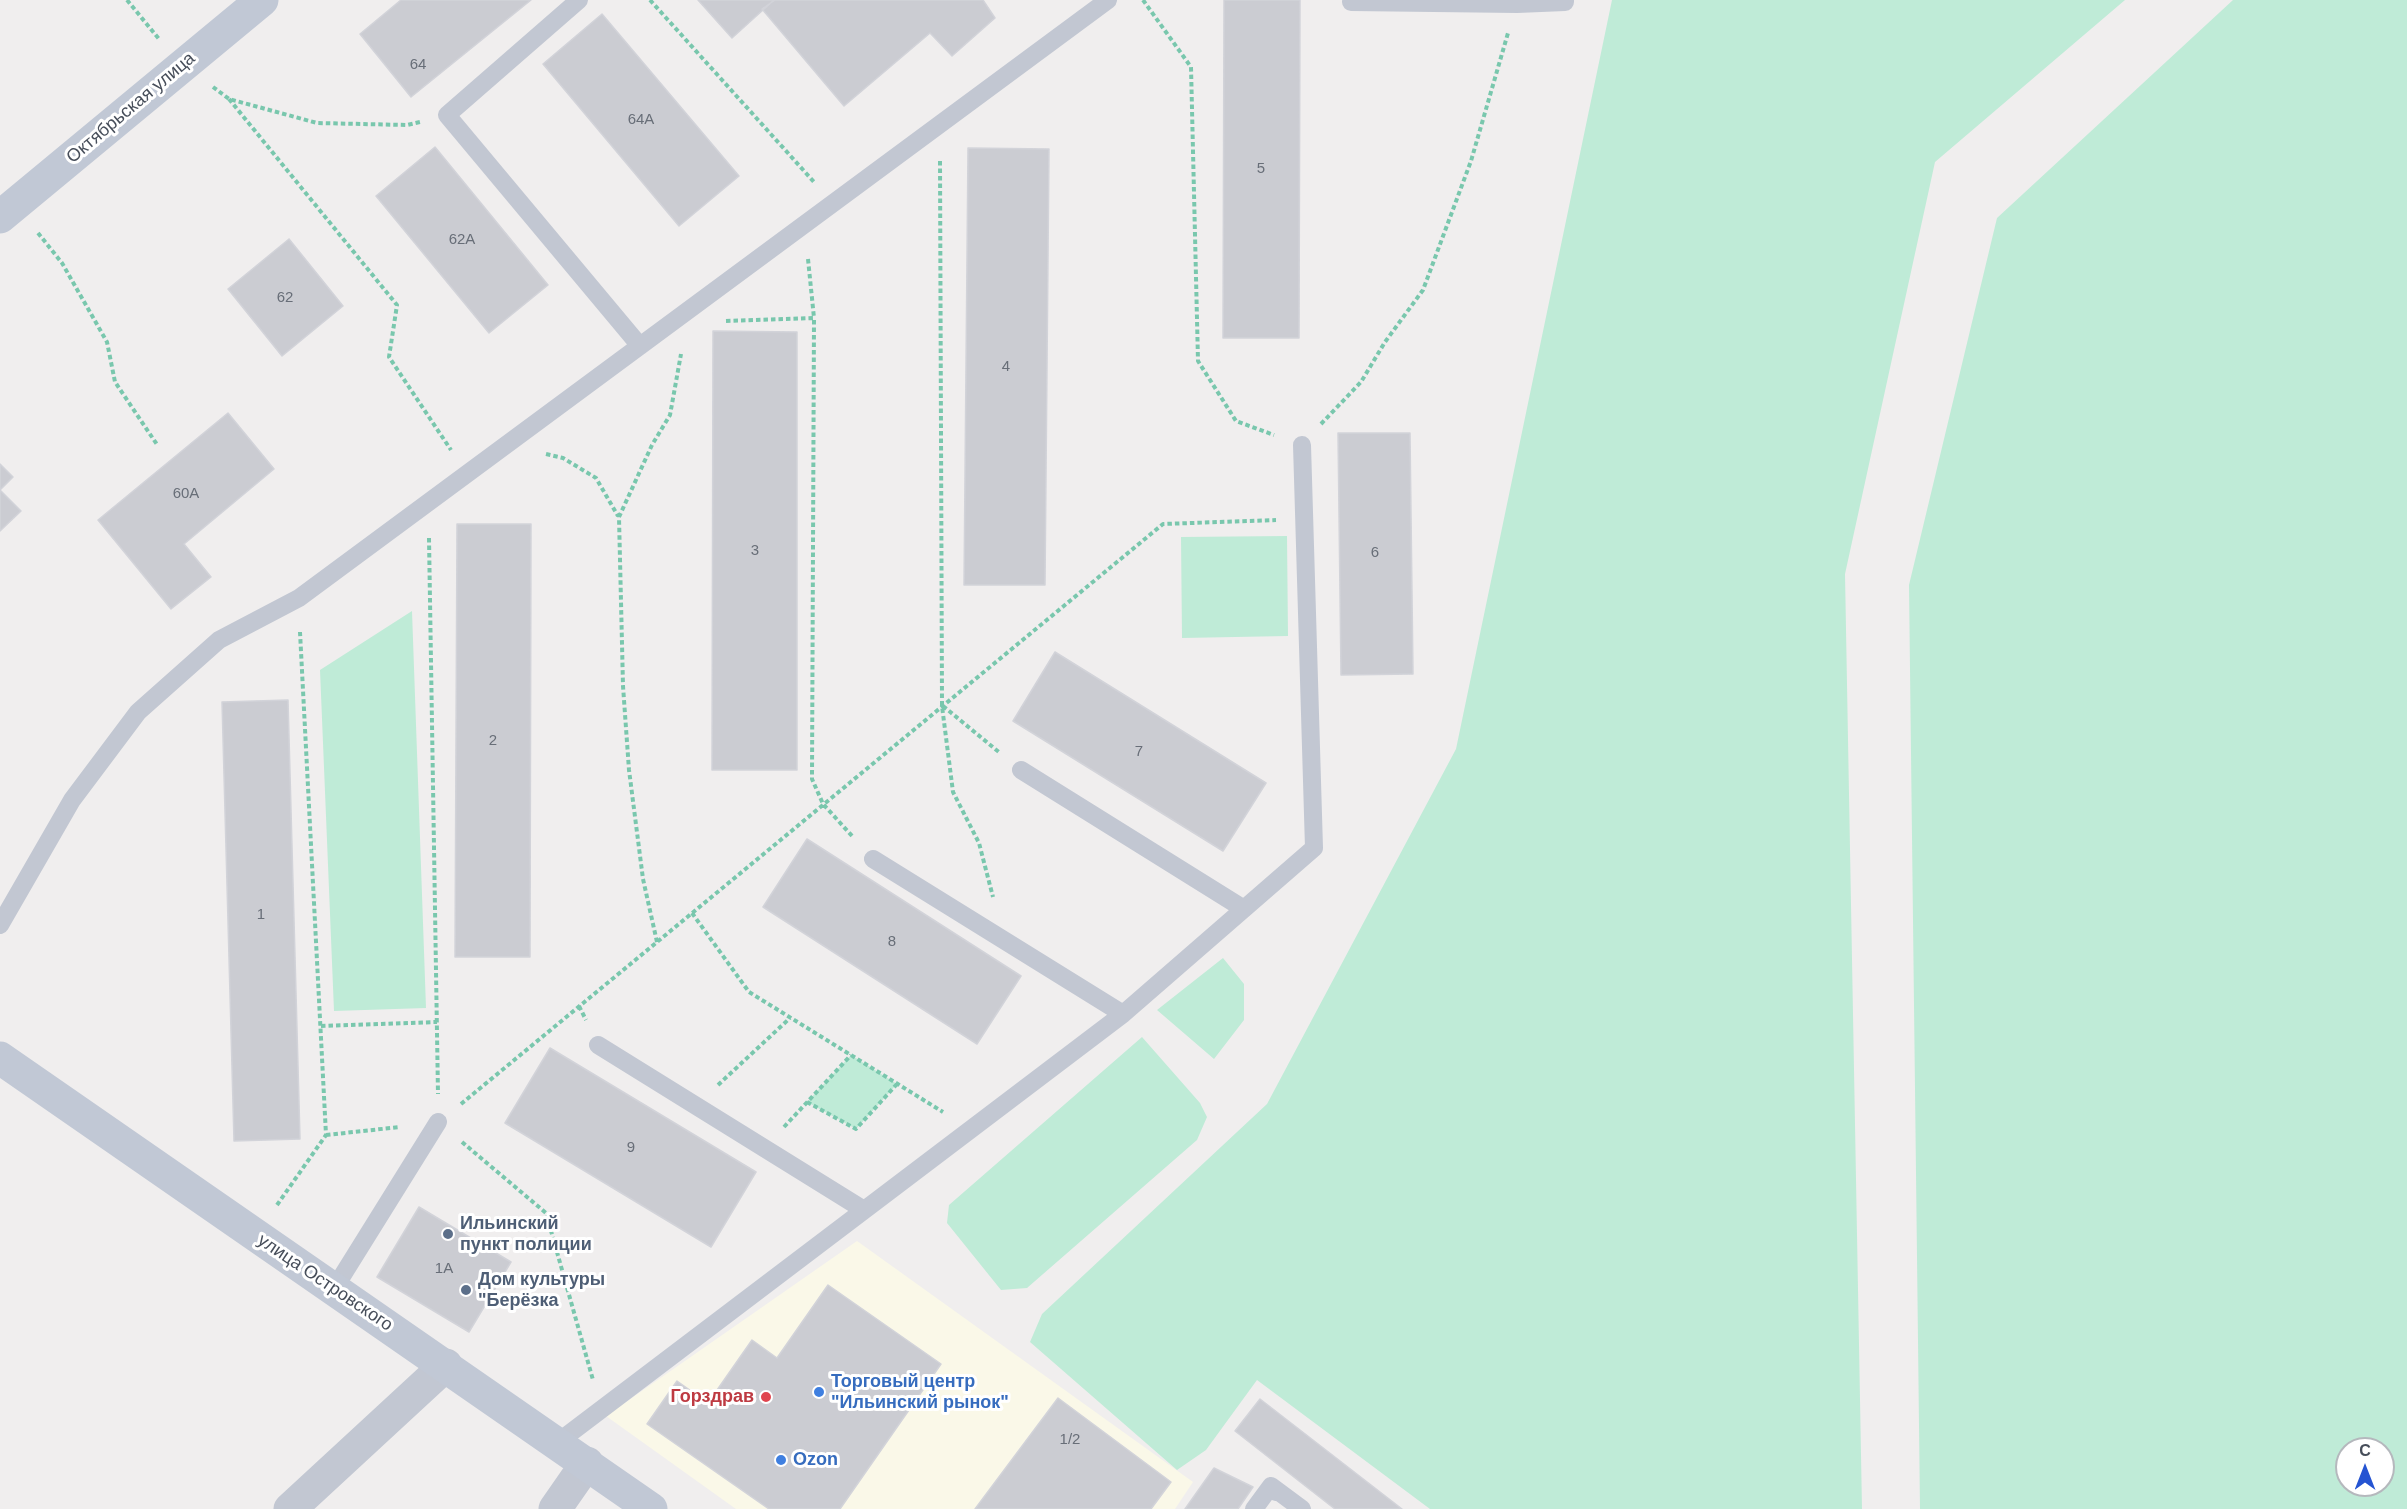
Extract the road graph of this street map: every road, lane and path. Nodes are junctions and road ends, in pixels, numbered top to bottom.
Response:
1 (127, 0) edge
2 (262, 0) edge
3 (579, 0) edge
4 (650, 0) edge
5 (1108, 0) edge
6 (1143, 0) edge
7 (1565, 0) edge
8 (1351, 2) dead end
9 (1517, 4) junction
10 (182, 66) junction
11 (229, 99) junction
12 (447, 115) junction
13 (940, 124) junction
14 (833, 203) junction
15 (7, 211) edge
16 (805, 224) junction
17 (814, 318) junction
18 (682, 323) junction
19 (640, 346) junction
20 (507, 444) junction
21 (1302, 445) junction
22 (158, 446) dead end
23 (467, 473) junction
24 (429, 502) junction
25 (619, 517) junction
26 (1304, 520) junction
27 (298, 598) junction
28 (942, 705) junction
29 (1021, 770) joint
30 (823, 804) junction
31 (873, 859) joint
32 (1244, 909) junction
33 (692, 913) junction
34 (0, 925) edge
35 (1003, 939) junction
36 (657, 942) junction
37 (1123, 1014) junction
38 (790, 1018) junction
39 (437, 1022) junction
40 (321, 1026) junction
41 (598, 1045) dead end
42 (851, 1055) junction
43 (0, 1058) edge
44 (897, 1084) junction
45 (807, 1102) junction
46 (695, 1106) junction
47 (438, 1122) junction
48 (971, 1129) junction
49 (326, 1135) junction
50 (764, 1148) junction
51 (864, 1210) junction
52 (255, 1235) junction
53 (334, 1289) junction
54 (446, 1365) junction
55 (602, 1409) junction
56 (557, 1443) junction
57 (587, 1463) junction
58 (290, 1509) edge
59 (555, 1509) edge
60 (651, 1509) edge
61 (1254, 1509) edge
62 (1302, 1509) edge

1 - 10 path
2 - 10 main road, Октябрьская улица
3 - 12 lane
4 - 14 path
5 - 13 lane
6 - 21 path
7 - 9 lane
8 - 9 lane
9 - 21 path
10 - 11 path
10 - 15 main road, Октябрьская улица
11 - 12 path
11 - 23 path
12 - 19 lane
13 - 14 lane
13 - 28 path
14 - 16 lane
15 - 22 path
16 - 17 path
16 - 18 lane
17 - 18 path
17 - 30 path
18 - 19 lane
18 - 25 path
19 - 20 lane
20 - 23 lane
20 - 25 path
21 - 26 lane
23 - 24 lane
24 - 27 lane
24 - 39 path
25 - 36 path
26 - 28 path
26 - 32 lane
27 - 34 lane
27 - 40 path
28 - 29 path
28 - 30 path
28 - 35 path
29 - 32 lane
30 - 31 path
30 - 33 path
31 - 35 lane
32 - 37 lane
33 - 36 path
33 - 38 path
35 - 37 lane
36 - 47 path
37 - 48 lane
38 - 42 path
38 - 46 path
39 - 40 path
39 - 47 path
40 - 49 path
41 - 46 lane
42 - 44 path
42 - 45 path
43 - 52 main road, улица Островского
44 - 45 path
44 - 48 path
45 - 50 path
46 - 50 lane
47 - 49 path
47 - 53 lane
47 - 55 path
48 - 51 lane
49 - 52 path
50 - 51 lane
51 - 55 lane
52 - 53 main road, улица Островского
53 - 54 main road, улица Островского
54 - 56 main road, улица Островского
54 - 58 street
55 - 56 lane
56 - 57 main road, улица Островского
57 - 59 street
57 - 60 main road, улица Островского
61 - 62 lane

